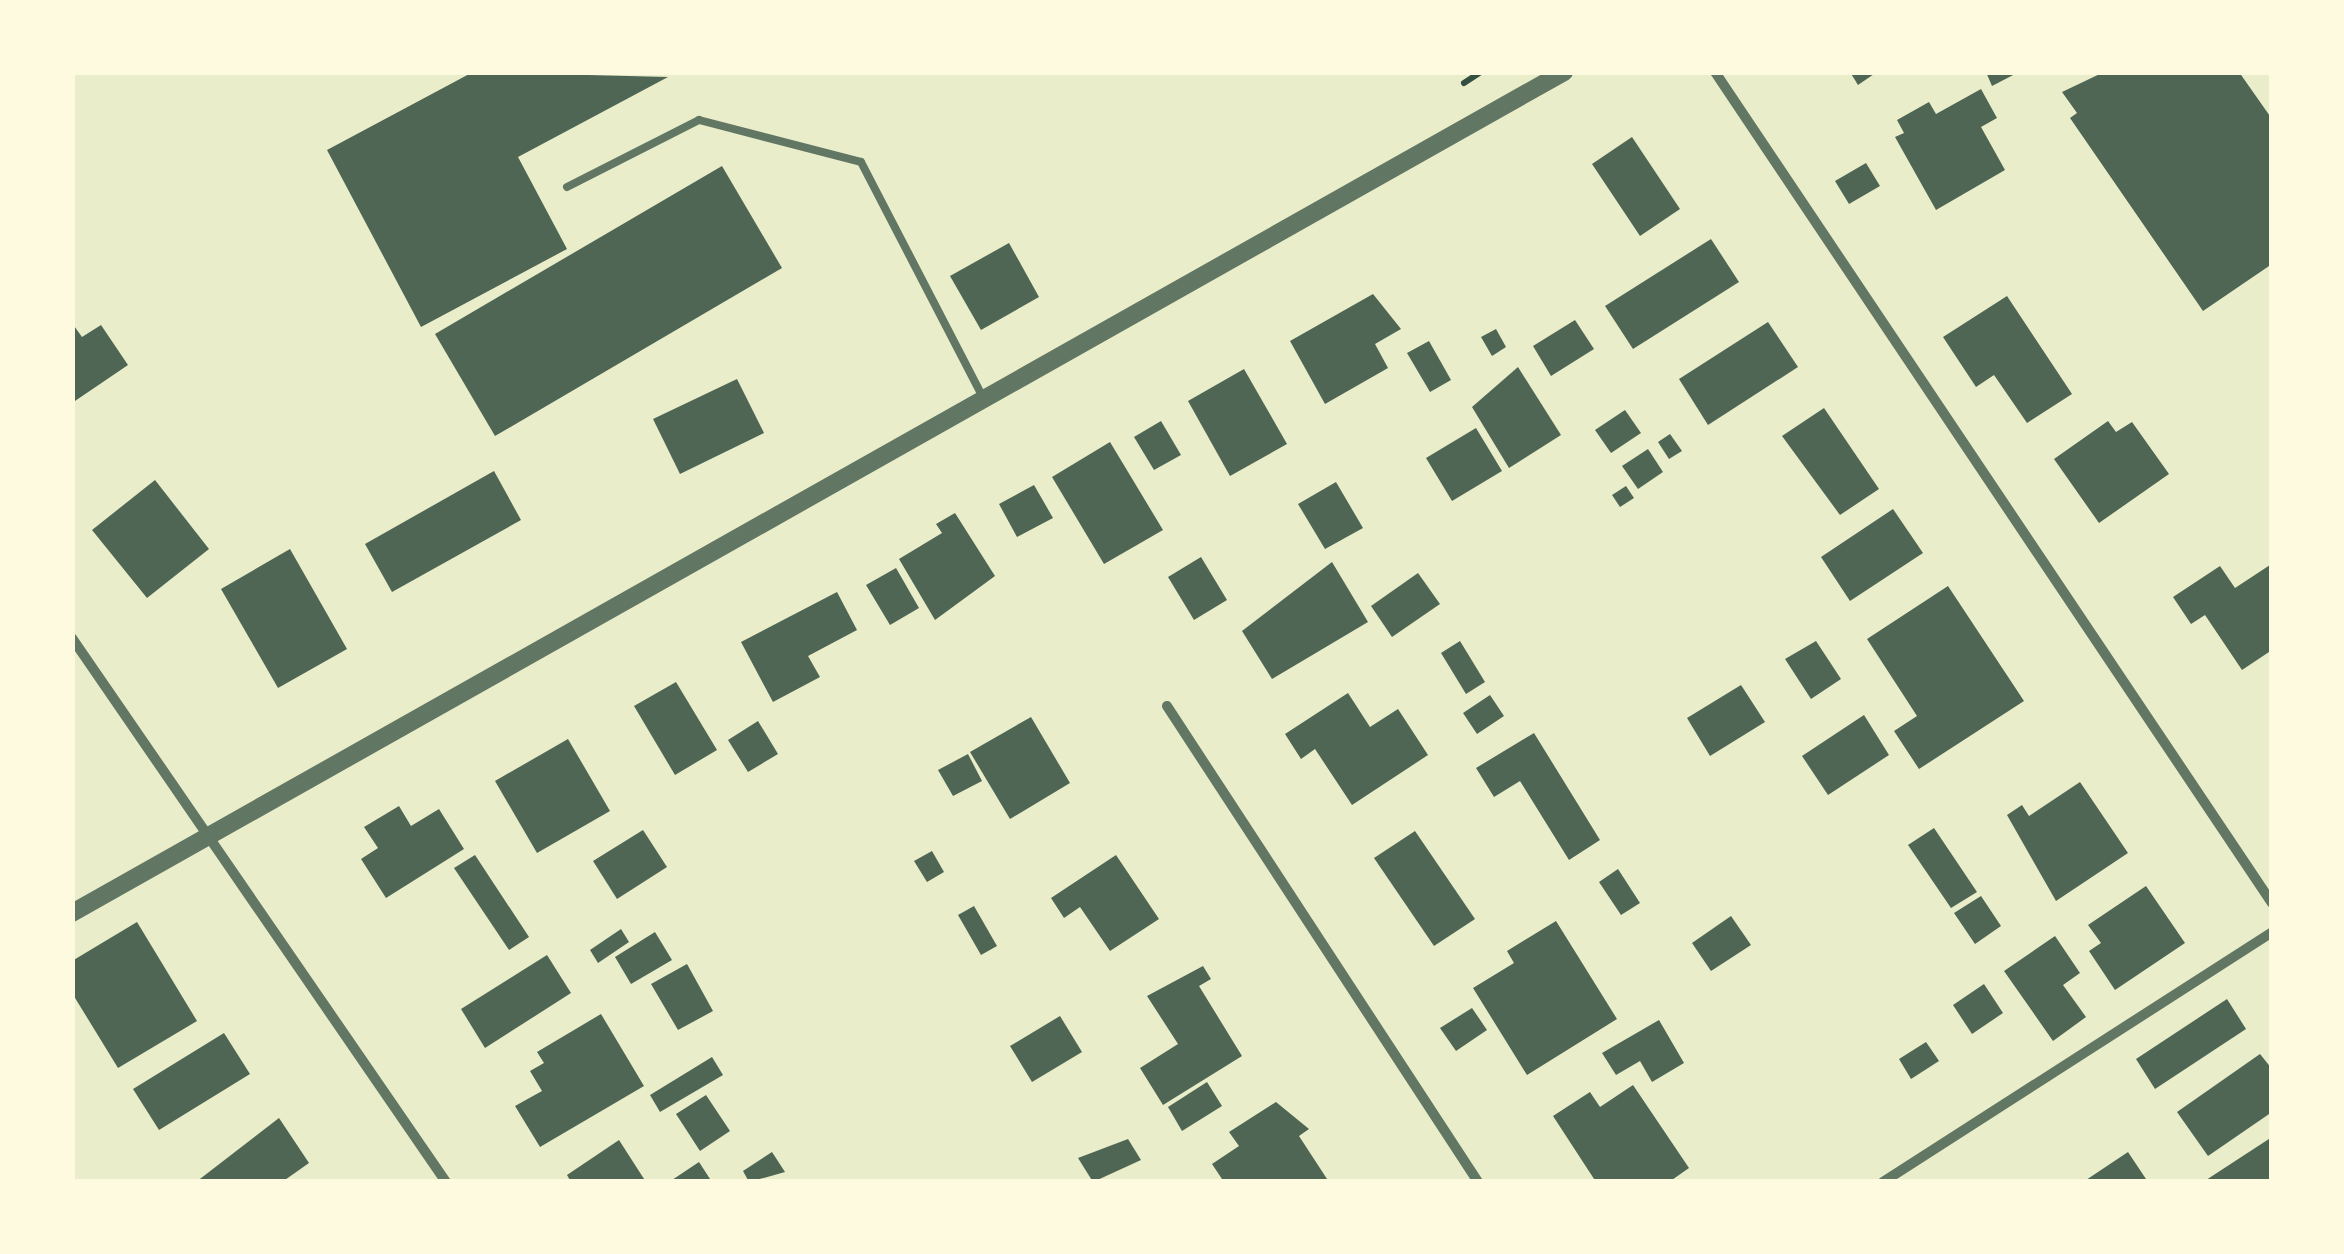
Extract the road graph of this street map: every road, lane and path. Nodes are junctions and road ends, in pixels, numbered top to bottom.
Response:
1 (1564, 72) edge
2 (1715, 72) edge
3 (567, 187) dead end
4 (984, 399) junction
5 (72, 638) edge
6 (1167, 706) dead end
7 (214, 832) junction
8 (2272, 903) edge
9 (72, 913) edge
10 (2272, 932) edge
11 (446, 1182) edge
12 (1478, 1182) edge
13 (1883, 1182) edge

1 - 4 street
2 - 8 street
3 - 4 lane
4 - 7 street
5 - 7 street
6 - 12 street
7 - 9 street
7 - 11 street
10 - 13 street

